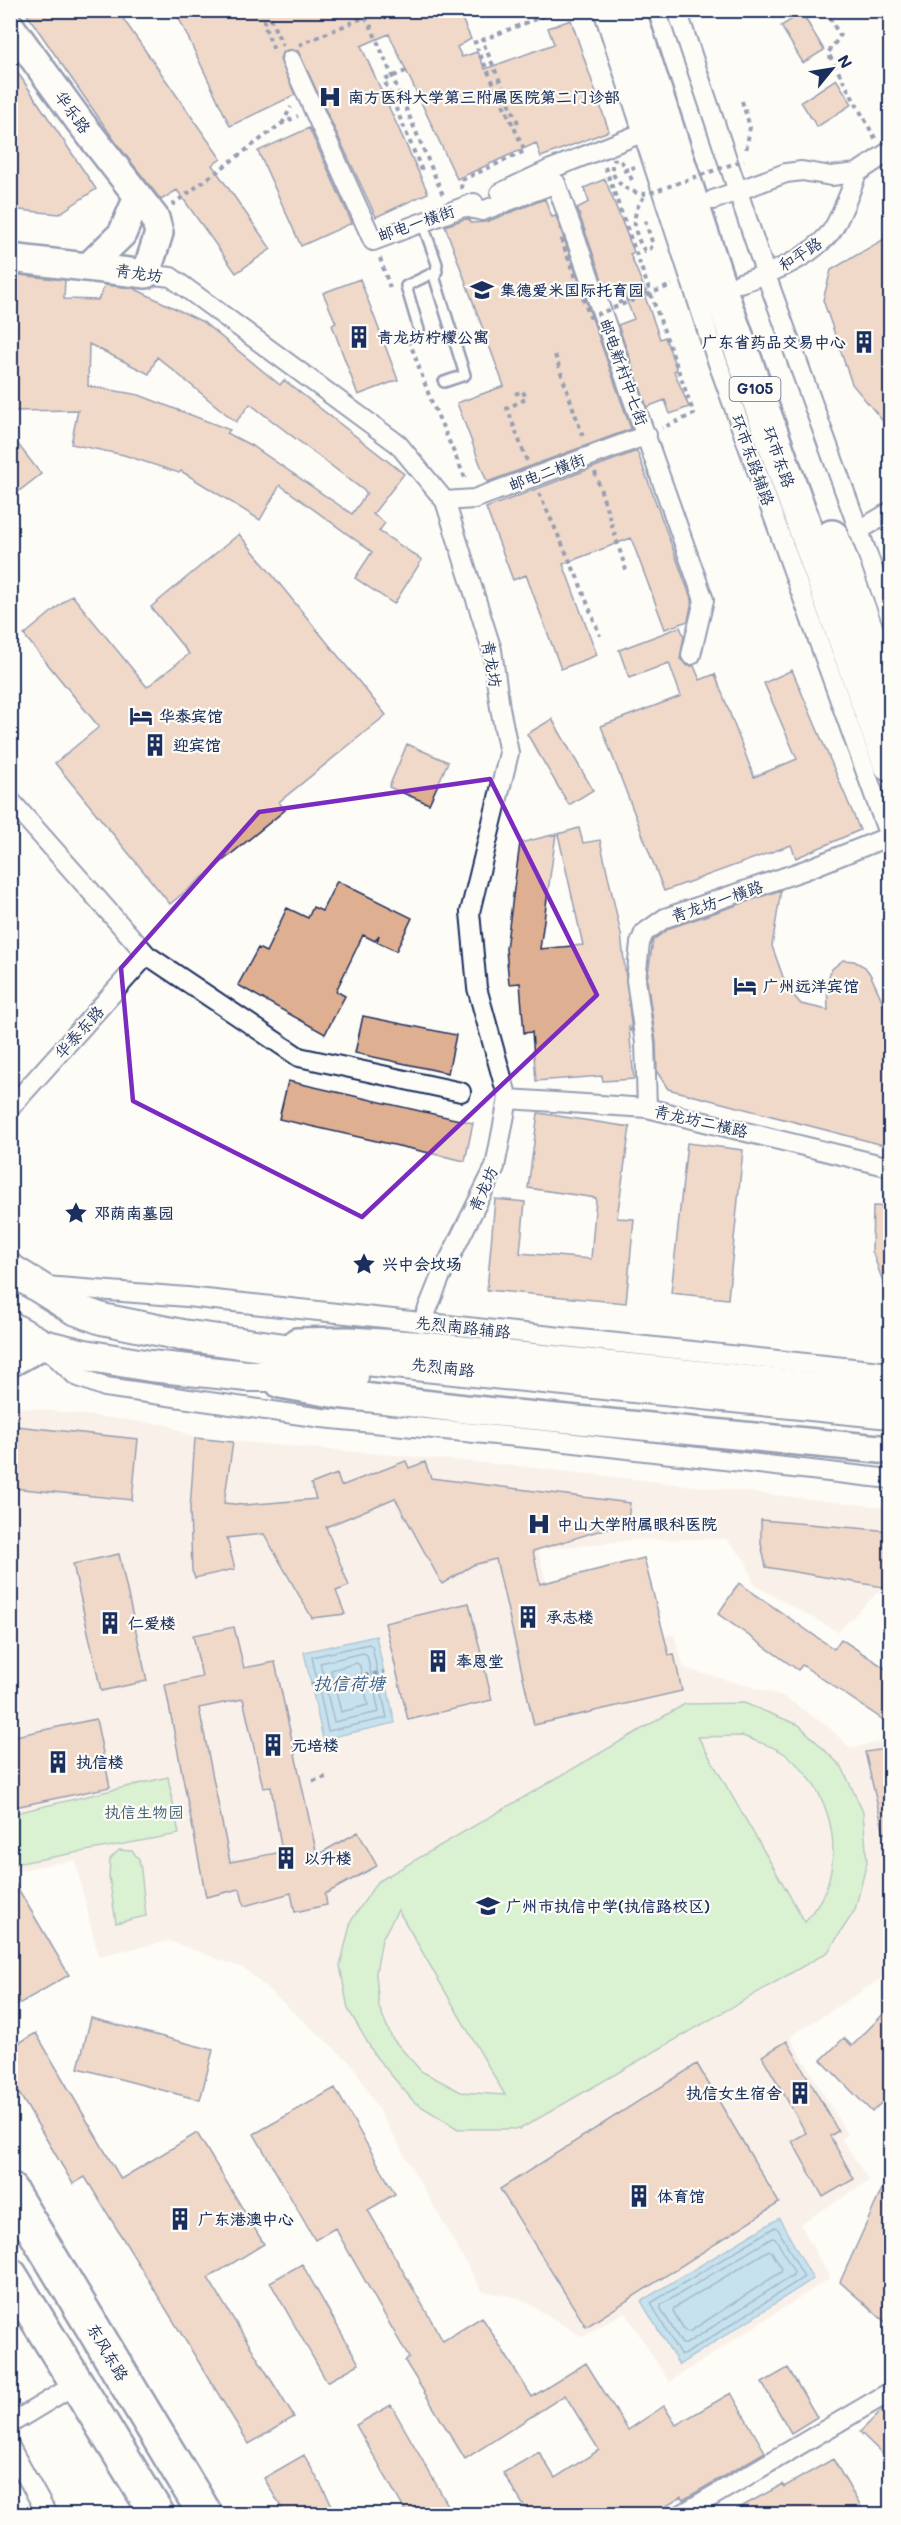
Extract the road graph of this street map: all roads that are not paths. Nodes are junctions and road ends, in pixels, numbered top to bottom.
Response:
1 (603, 10) edge
2 (628, 10) edge
3 (651, 10) edge
4 (677, 10) edge
5 (10, 26) edge
6 (292, 54) road end
7 (642, 133) junction
8 (887, 153) edge
9 (857, 172) junction
10 (725, 195) junction
11 (138, 197) junction
12 (458, 209) junction
13 (422, 222) junction
14 (10, 258) edge
15 (89, 266) junction
16 (436, 271) junction
17 (146, 274) junction
18 (753, 279) junction
19 (419, 330) dead end
20 (444, 382) dead end
21 (647, 435) junction
22 (445, 501) junction
23 (891, 512) edge
24 (858, 531) junction
25 (891, 616) edge
26 (691, 656) dead end
27 (891, 694) edge
28 (891, 764) edge
29 (10, 800) edge
30 (890, 837) edge
31 (147, 955) junction
32 (461, 1092) dead end
33 (508, 1099) junction
34 (10, 1108) edge
35 (647, 1108) junction
36 (891, 1167) edge
37 (18, 1283) edge
38 (422, 1323) junction
39 (10, 1327) edge
40 (43, 1345) junction
41 (270, 1348) junction
42 (10, 1363) edge
43 (891, 1372) edge
44 (322, 1375) junction
45 (247, 1376) junction
46 (508, 1383) junction
47 (891, 1394) edge
48 (891, 1413) edge
49 (891, 1428) edge
50 (891, 1450) edge
51 (891, 1479) edge
52 (10, 2190) edge
53 (10, 2275) edge
54 (76, 2384) junction
55 (891, 2392) edge
56 (10, 2424) edge
57 (10, 2447) edge
58 (204, 2511) edge
59 (47, 2514) edge
60 (157, 2514) edge
61 (682, 2514) edge

1 - 7 street, 环市东路辅路
2 - 28 highway, 环市东路 / G105
3 - 10 highway, 环市东路 / G105
4 - 10 street
5 - 11 main road, 华乐路
6 - 13 street, 邮电一横街
7 - 12 street, 邮电一横街
7 - 30 street, 环市东路辅路
8 - 9 street
9 - 10 street
9 - 18 street, 和平路
10 - 18 highway, 环市东路 / G105
11 - 15 main road
11 - 17 main road, 华乐路
12 - 13 street, 邮电一横街
12 - 21 street, 邮电新村中七街
13 - 16 lane
14 - 15 main road, 青龙坊
15 - 17 main road, 青龙坊
16 - 19 lane
16 - 20 lane
17 - 22 street, 青龙坊
18 - 24 street
18 - 27 highway, 环市东路 / G105
21 - 22 street, 邮电二横街
21 - 26 street, 邮电新村中七街
22 - 33 street, 青龙坊
23 - 24 street
24 - 25 street
29 - 31 street
30 - 35 street, 青龙坊一横路
31 - 32 street
31 - 34 street, 华泰东路
33 - 35 street, 青龙坊二横路
33 - 38 street, 青龙坊
35 - 36 street, 青龙坊二横路
37 - 38 street, 先烈南路辅路
37 - 41 main road, 先烈南路
37 - 44 main road, 先烈南路
38 - 43 street, 先烈南路辅路
39 - 40 main road, 先烈南路
40 - 42 main road
40 - 45 main road, 先烈南路
40 - 51 street
41 - 46 main road, 先烈南路
41 - 47 main road
44 - 45 main road, 先烈南路
44 - 46 main road, 先烈南路
45 - 50 main road
46 - 48 main road, 先烈南路
46 - 49 main road, 先烈南路
52 - 58 highway, 东风东路
53 - 54 highway
54 - 56 street
54 - 60 highway
55 - 61 street
57 - 59 street

